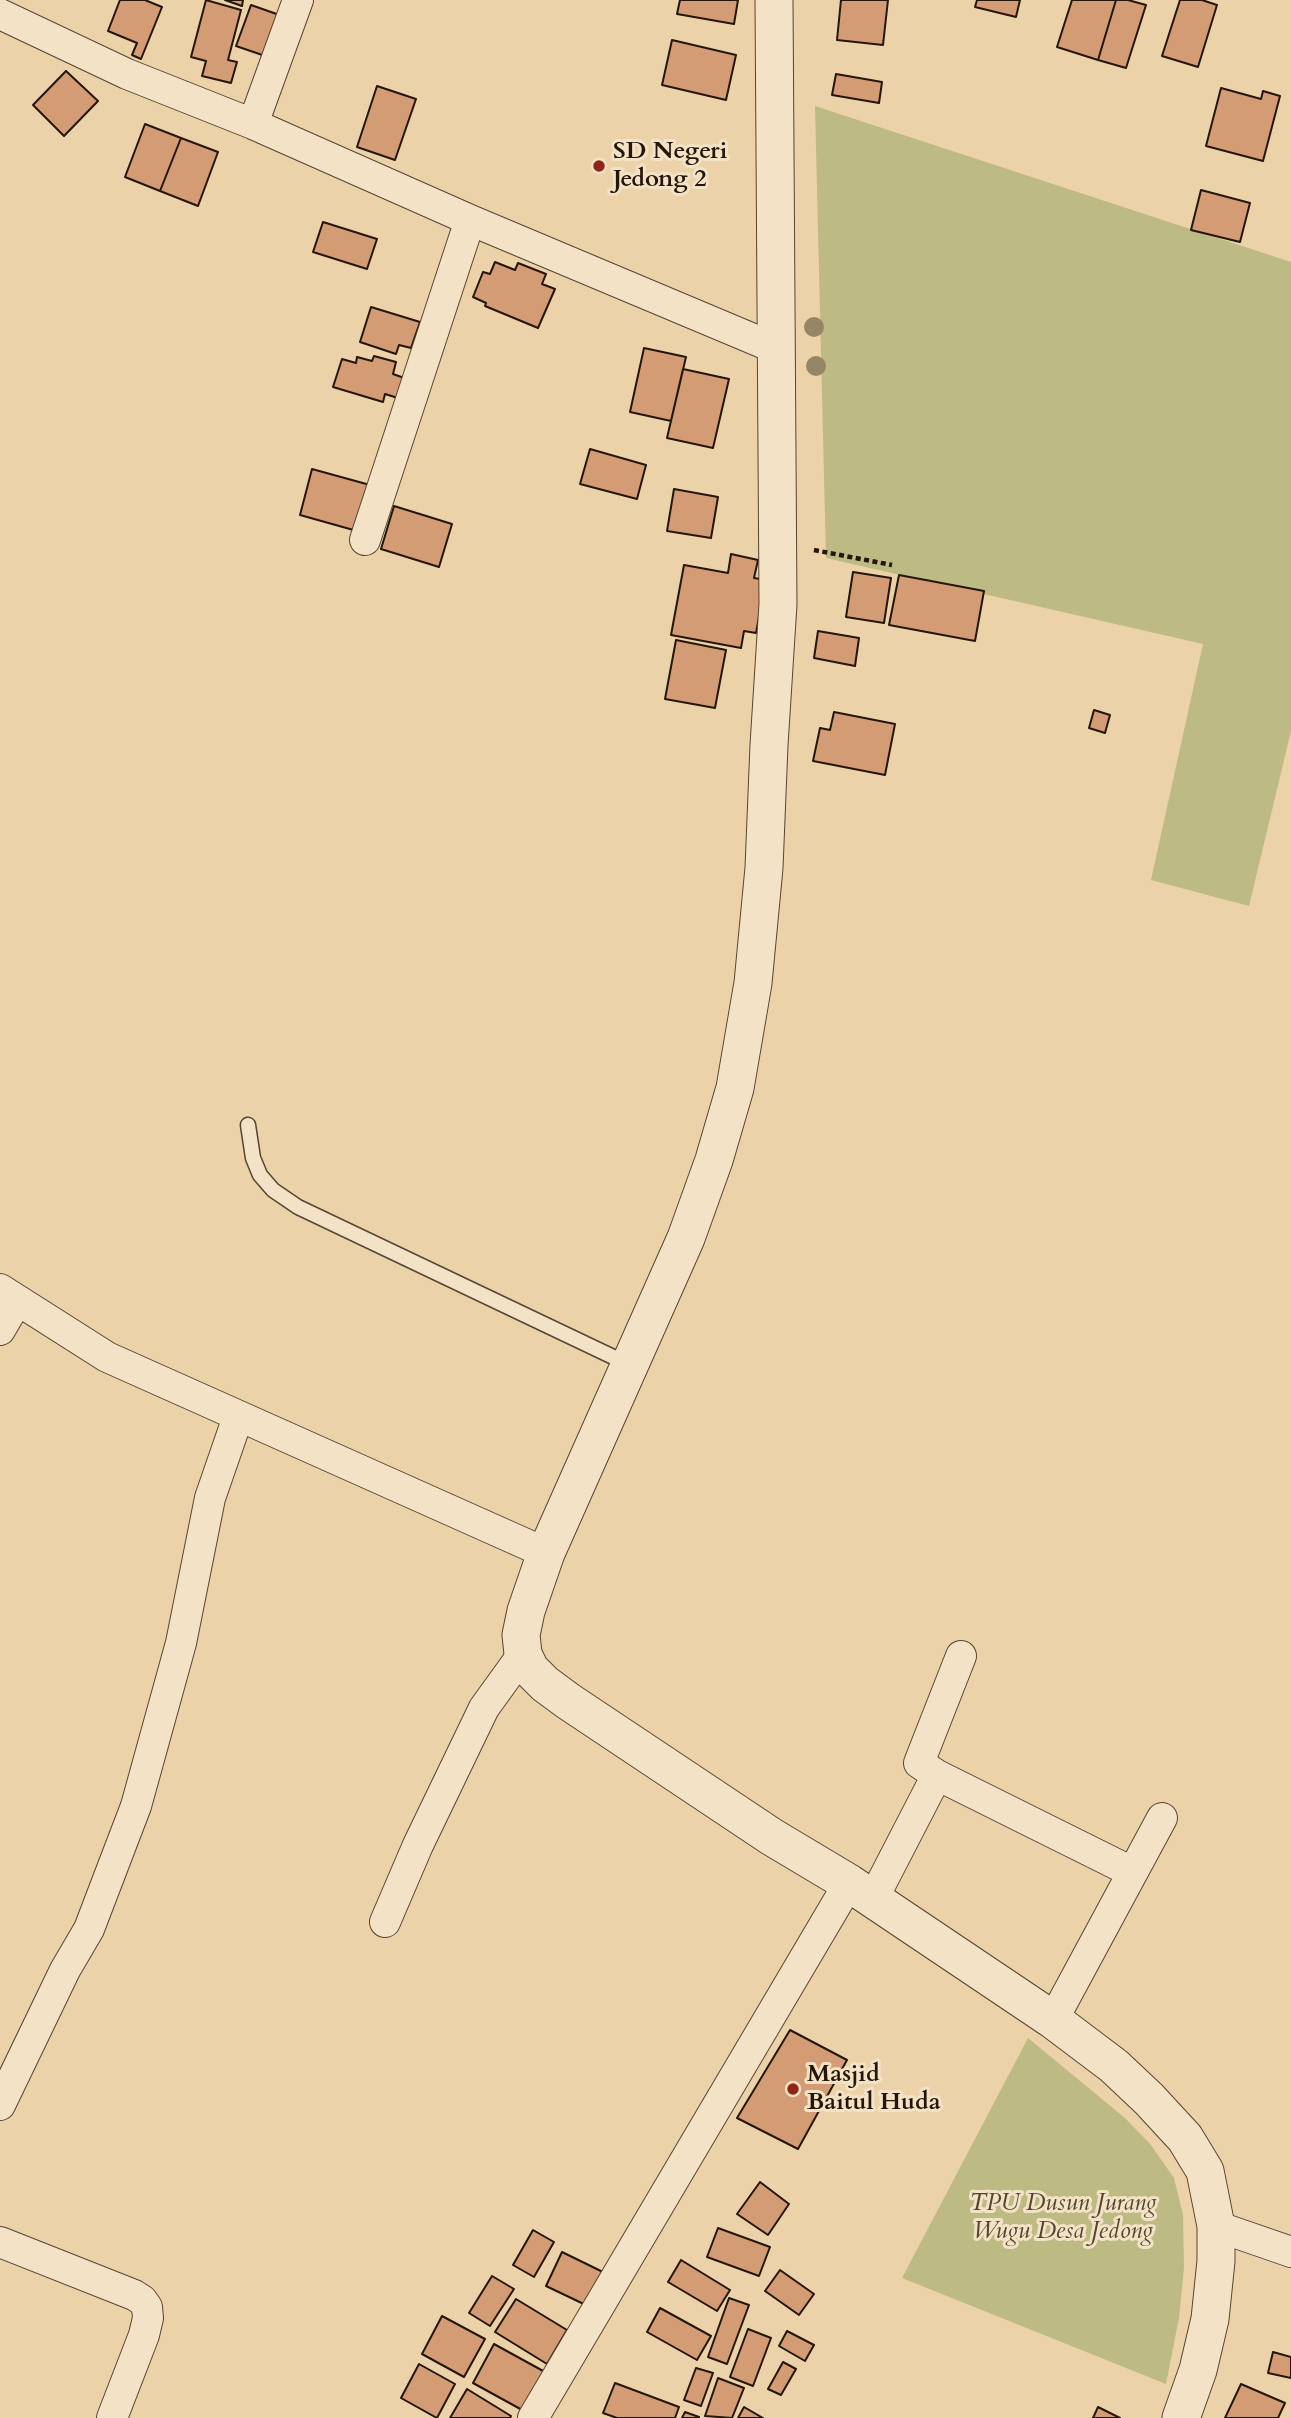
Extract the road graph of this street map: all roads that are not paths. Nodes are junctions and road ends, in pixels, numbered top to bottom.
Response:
1 (298, 0) edge
2 (774, 0) edge
3 (0, 14) edge
4 (253, 124) junction
5 (470, 220) junction
6 (777, 349) junction
7 (365, 540) dead end
8 (248, 1125) dead end
9 (8, 1295) edge
10 (0, 1330) edge
11 (631, 1366) junction
12 (238, 1417) junction
13 (546, 1553) junction
14 (523, 1654) junction
15 (961, 1656) dead end
16 (937, 1775) junction
17 (1162, 1818) dead end
18 (1132, 1872) junction
19 (861, 1891) junction
20 (385, 1922) dead end
21 (1053, 2020) junction
22 (0, 2105) edge
23 (1216, 2226) junction
24 (0, 2242) edge
25 (1291, 2252) edge
26 (541, 2415) edge
27 (112, 2418) edge
28 (1181, 2418) edge

1 - 4 street
2 - 6 street
3 - 4 street
4 - 5 street
5 - 6 street
5 - 7 street
6 - 11 street
8 - 11 lane
9 - 10 street
9 - 12 street
11 - 13 street
12 - 13 street
12 - 22 street
13 - 14 street
14 - 19 street
14 - 20 street
15 - 16 street
16 - 18 street
16 - 19 street
17 - 18 street
18 - 21 street
19 - 21 street
19 - 26 street
21 - 23 street
23 - 25 street
23 - 28 street
24 - 27 street

